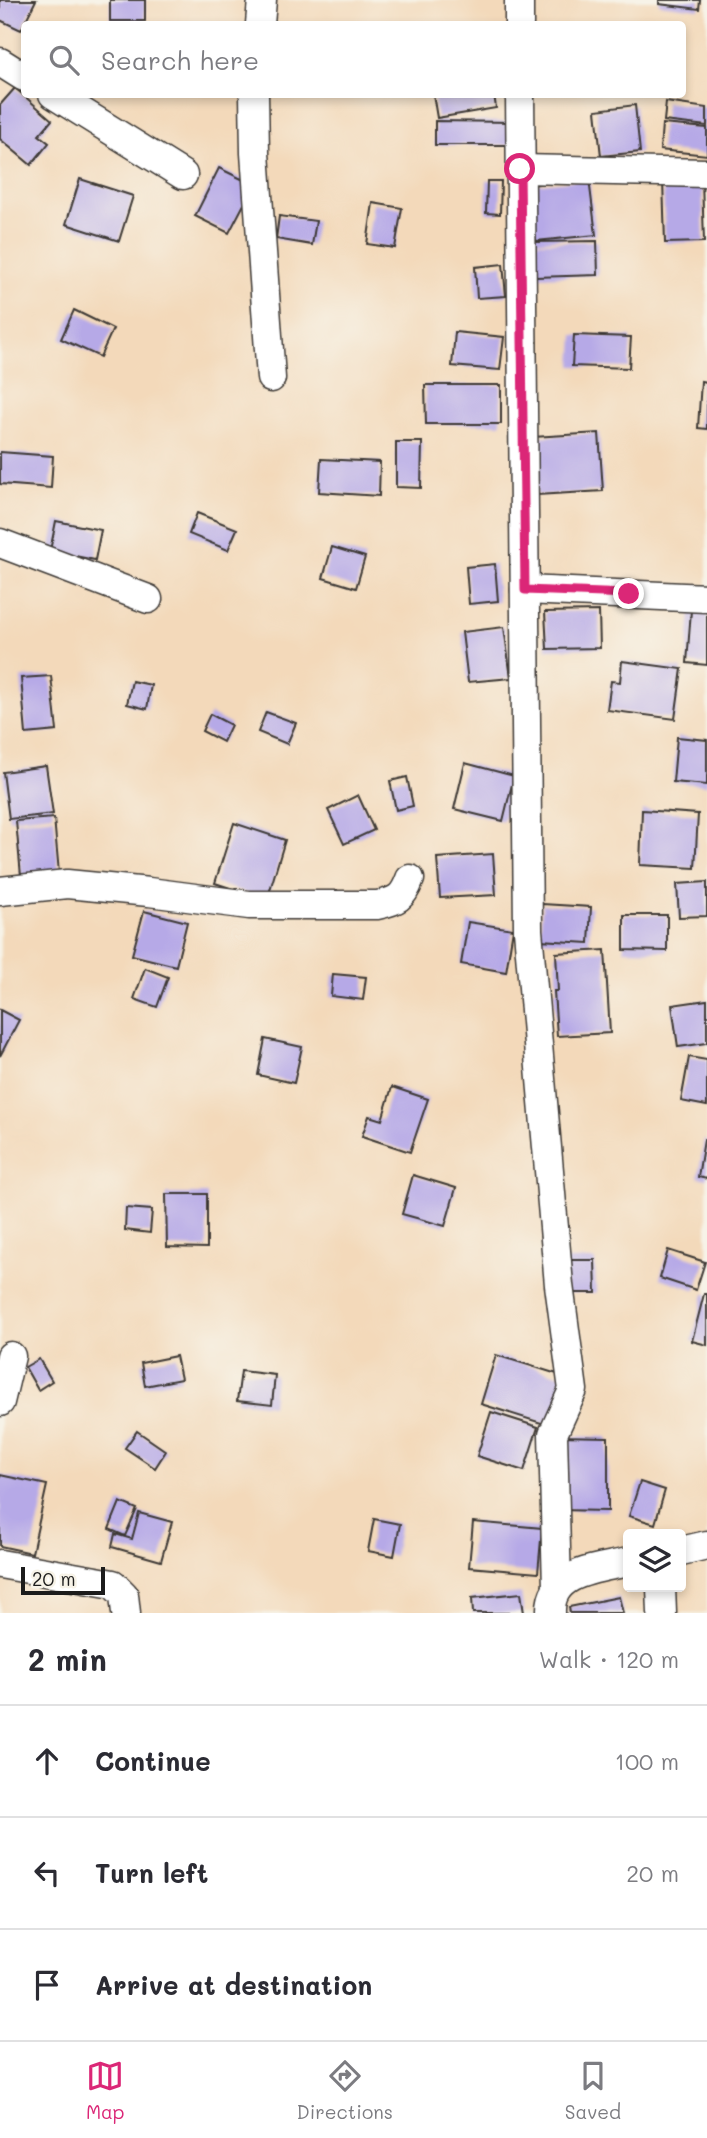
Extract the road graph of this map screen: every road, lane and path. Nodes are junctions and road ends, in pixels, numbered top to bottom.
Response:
1 (262, 0) edge
2 (519, 0) edge
3 (260, 21) edge
4 (519, 21) edge
5 (0, 62) edge
6 (21, 75) edge
7 (59, 98) edge
8 (254, 98) edge
9 (520, 98) edge
10 (520, 169) junction
11 (707, 173) edge
12 (183, 175) dead end
13 (271, 378) dead end
14 (0, 543) edge
15 (525, 590) junction
16 (707, 598) edge
17 (148, 599) dead end
18 (410, 879) dead end
19 (0, 891) edge
20 (11, 1356) dead end
21 (0, 1402) edge
22 (707, 1545) edge
23 (686, 1550) edge
24 (623, 1563) edge
25 (0, 1564) edge
26 (662, 1592) edge
27 (554, 1600) edge
28 (126, 1613) edge
29 (662, 1613) edge

1 - 3 street
2 - 4 street
5 - 6 street
7 - 12 street
8 - 13 street
9 - 10 street
10 - 11 street
10 - 15 street
14 - 17 street
15 - 16 street
15 - 27 street
18 - 19 street
20 - 21 street
22 - 23 street
24 - 27 street
25 - 28 street
26 - 29 street

